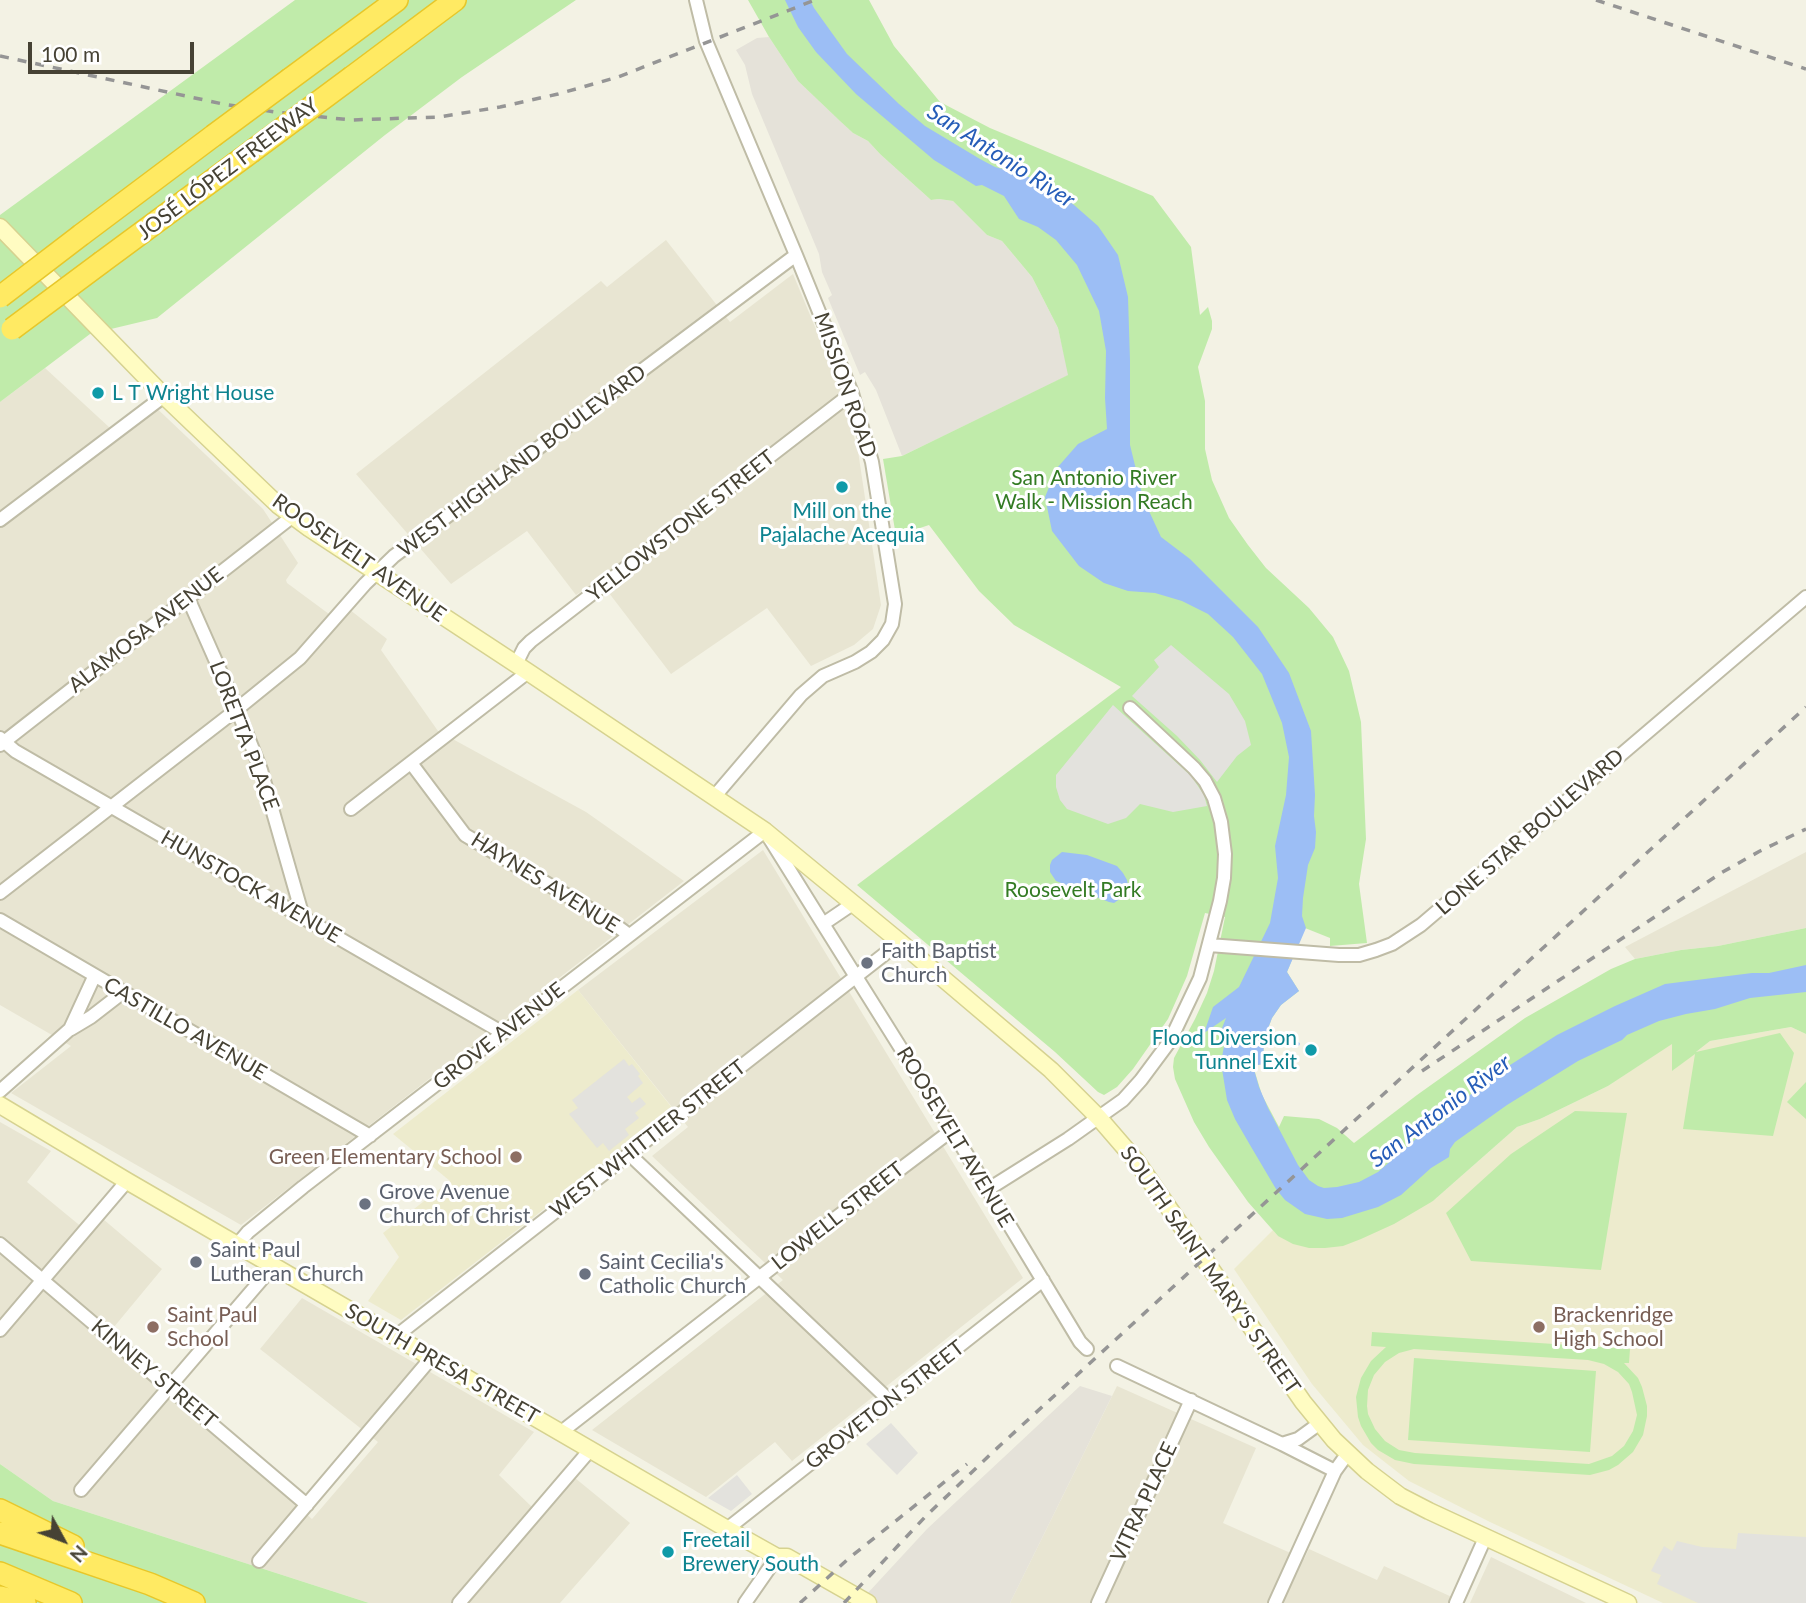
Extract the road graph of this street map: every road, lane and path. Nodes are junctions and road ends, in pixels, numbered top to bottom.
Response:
1 (397, 0) edge
2 (455, 0) edge
3 (696, 0) edge
4 (0, 226) edge
5 (796, 255) junction
6 (0, 297) edge
7 (6, 333) edge
8 (852, 393) junction
9 (164, 396) junction
10 (293, 516) junction
11 (0, 520) edge
12 (377, 572) junction
13 (1806, 597) edge
14 (188, 598) junction
15 (522, 668) junction
16 (1130, 708) dead end
17 (237, 709) junction
18 (1, 742) edge
19 (411, 763) junction
20 (714, 796) junction
21 (113, 806) junction
22 (351, 809) dead end
23 (765, 831) junction
24 (0, 893) edge
25 (854, 903) junction
26 (303, 918) junction
27 (0, 920) edge
28 (823, 924) junction
29 (629, 935) junction
30 (900, 942) junction
31 (1209, 945) junction
32 (857, 976) junction
33 (94, 977) junction
34 (122, 993) junction
35 (70, 1029) junction
36 (503, 1033) junction
37 (0, 1091) edge
38 (0, 1105) edge
39 (1100, 1118) junction
40 (952, 1130) junction
41 (370, 1136) junction
42 (629, 1154) junction
43 (127, 1181) junction
44 (987, 1190) junction
45 (0, 1244) edge
46 (237, 1245) junction
47 (274, 1265) junction
48 (760, 1277) junction
49 (42, 1280) junction
50 (1043, 1280) junction
51 (0, 1330) edge
52 (395, 1337) junction
53 (1087, 1349) dead end
54 (432, 1357) junction
55 (1117, 1366) dead end
56 (169, 1387) junction
57 (1191, 1400) junction
58 (890, 1401) junction
59 (1320, 1423) junction
60 (561, 1433) junction
61 (1282, 1444) junction
62 (590, 1450) junction
63 (1348, 1453) junction
64 (1335, 1471) junction
65 (81, 1490) dead end
66 (307, 1505) junction
67 (0, 1510) edge
68 (727, 1529) junction
69 (0, 1533) edge
70 (1485, 1538) junction
71 (777, 1557) junction
72 (259, 1561) dead end
73 (0, 1573) edge
74 (150, 1584) junction
75 (0, 1597) edge
76 (25, 1603) edge
77 (71, 1603) edge
78 (194, 1603) edge
79 (459, 1603) edge
80 (745, 1603) edge
81 (848, 1603) edge
82 (868, 1603) edge
83 (1098, 1603) edge
84 (1275, 1603) edge
85 (1456, 1603) edge
86 (1628, 1603) edge

1 - 6 highway, JOSÉ LÓPEZ FREEWAY, bridge
2 - 7 highway, JOSÉ LÓPEZ FREEWAY, bridge
3 - 5 street, MISSION ROAD
4 - 9 main road, ROOSEVELT AVENUE
5 - 8 street, MISSION ROAD
5 - 12 street, WEST HIGHLAND BOULEVARD
8 - 15 street, YELLOWSTONE STREET
8 - 20 street, MISSION ROAD
9 - 10 main road, ROOSEVELT AVENUE
9 - 11 street
10 - 12 main road, ROOSEVELT AVENUE
10 - 14 street, ALAMOSA AVENUE
12 - 15 main road, ROOSEVELT AVENUE
12 - 17 street, WEST HIGHLAND BOULEVARD
13 - 31 street, LONE STAR BOULEVARD
14 - 17 street, LORETTA PLACE
14 - 18 street, ALAMOSA AVENUE
15 - 19 street, YELLOWSTONE STREET
15 - 20 main road, ROOSEVELT AVENUE
16 - 31 street
17 - 21 street, WEST HIGHLAND BOULEVARD
17 - 26 street, LORETTA PLACE
18 - 21 street, HUNSTOCK AVENUE
19 - 22 street, YELLOWSTONE STREET
19 - 29 street, HAYNES AVENUE
20 - 23 main road, ROOSEVELT AVENUE
21 - 24 street, WEST HIGHLAND BOULEVARD
21 - 26 street, HUNSTOCK AVENUE
23 - 25 main road, ROOSEVELT AVENUE
23 - 28 street, ROOSEVELT AVENUE
23 - 29 street, GROVE AVENUE
25 - 28 street
25 - 30 main road, ROOSEVELT AVENUE
26 - 36 street, HUNSTOCK AVENUE
27 - 33 street, CASTILLO AVENUE
28 - 32 street, ROOSEVELT AVENUE
29 - 36 street, GROVE AVENUE
30 - 32 street, WEST WHITTIER STREET
30 - 39 main road, ROOSEVELT AVENUE
31 - 39 street
32 - 40 street, ROOSEVELT AVENUE
32 - 42 street, WEST WHITTIER STREET
33 - 34 street, CASTILLO AVENUE
33 - 35 street
34 - 35 street
34 - 41 street, CASTILLO AVENUE
35 - 37 street
36 - 41 street, GROVE AVENUE
38 - 43 main road, SOUTH PRESA STREET
39 - 44 street
39 - 59 main road, SOUTH SAINT MARY'S STREET
40 - 44 street, ROOSEVELT AVENUE
40 - 48 street, LOWELL STREET
41 - 46 street, GROVE AVENUE
42 - 48 street
42 - 52 street, WEST WHITTIER STREET
43 - 46 main road, SOUTH PRESA STREET
43 - 49 street
44 - 50 street, ROOSEVELT AVENUE
45 - 49 street, KINNEY STREET
46 - 47 main road, SOUTH PRESA STREET
47 - 52 main road, SOUTH PRESA STREET
47 - 56 street
48 - 58 street
48 - 60 street, LOWELL STREET
49 - 51 street
49 - 56 street, KINNEY STREET
50 - 53 street, ROOSEVELT AVENUE
50 - 58 street, GROVETON STREET
52 - 54 main road, SOUTH PRESA STREET
54 - 60 main road, SOUTH PRESA STREET
54 - 66 street
55 - 57 street
56 - 65 street
56 - 66 street, KINNEY STREET
57 - 61 street
57 - 83 street, VITRA PLACE
58 - 68 street, GROVETON STREET
59 - 61 street
59 - 63 main road, SOUTH SAINT MARY'S STREET
60 - 62 main road, SOUTH PRESA STREET
61 - 64 street
62 - 68 main road, SOUTH PRESA STREET
62 - 79 street
63 - 64 street
63 - 70 main road, SOUTH SAINT MARY'S STREET
64 - 84 street
66 - 72 street
67 - 74 highway
68 - 71 main road, SOUTH PRESA STREET
69 - 74 highway
70 - 85 street
70 - 86 main road, SOUTH SAINT MARY'S STREET
71 - 80 street
71 - 81 main road, SOUTH PRESA STREET
71 - 82 main road, SOUTH PRESA STREET
73 - 77 highway
74 - 78 highway
75 - 76 highway

